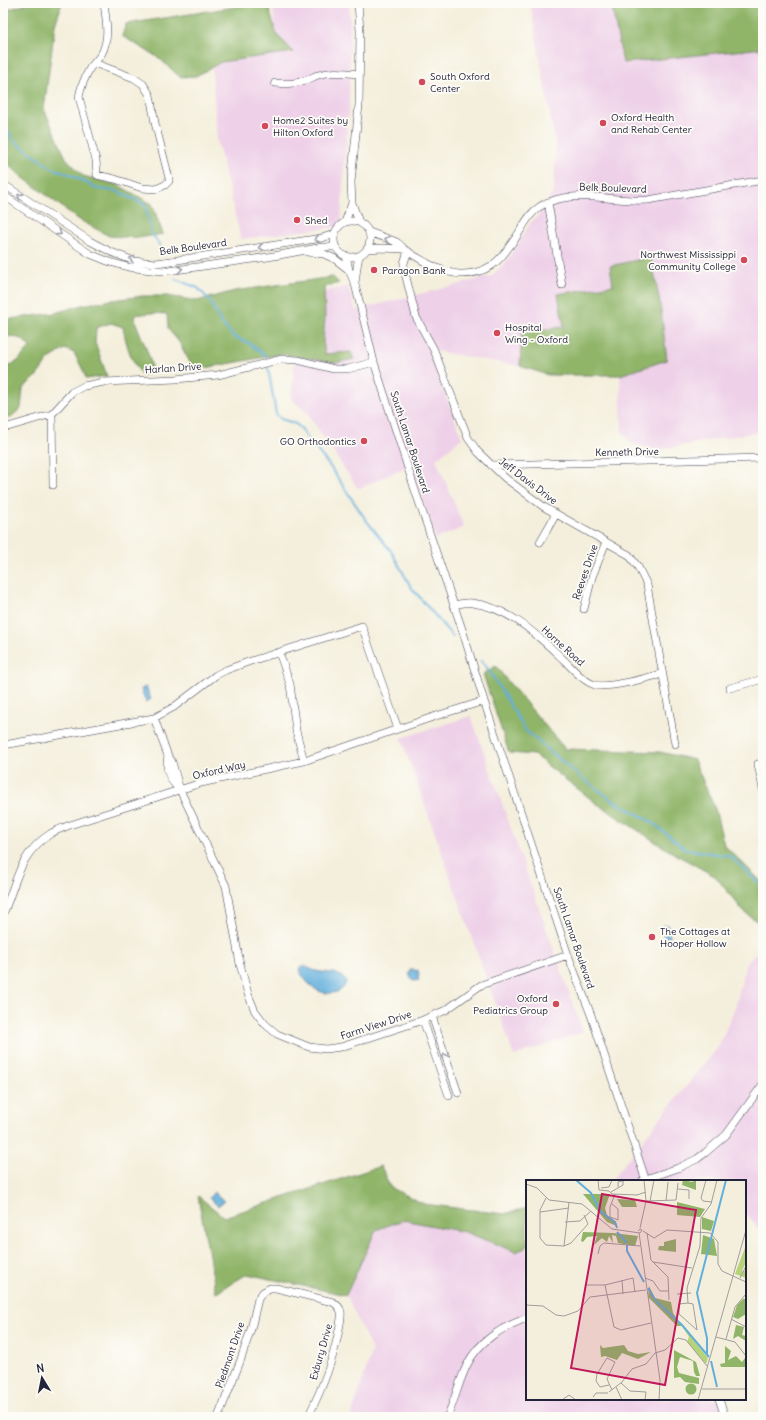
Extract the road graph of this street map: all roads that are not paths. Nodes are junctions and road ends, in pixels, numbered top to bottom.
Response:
1 (104, 3) edge
2 (358, 3) edge
3 (94, 63) junction
4 (359, 74) junction
5 (275, 83) dead end
6 (763, 180) edge
7 (3, 184) edge
8 (3, 195) edge
9 (548, 202) junction
10 (352, 203) junction
11 (345, 222) junction
12 (359, 222) junction
13 (369, 232) junction
14 (334, 234) junction
15 (335, 246) junction
16 (368, 249) junction
17 (406, 250) junction
18 (299, 251) junction
19 (346, 256) junction
20 (359, 256) junction
21 (349, 270) junction
22 (355, 284) junction
23 (562, 285) dead end
24 (374, 362) junction
25 (52, 414) junction
26 (3, 427) edge
27 (763, 458) edge
28 (491, 465) junction
29 (53, 485) dead end
30 (556, 514) junction
31 (540, 542) dead end
32 (606, 542) junction
33 (454, 604) junction
34 (584, 608) dead end
35 (279, 652) junction
36 (662, 674) junction
37 (763, 679) edge
38 (730, 688) dead end
39 (484, 701) junction
40 (154, 718) junction
41 (398, 729) junction
42 (675, 744) dead end
43 (4, 745) dead end
44 (304, 761) junction
45 (763, 763) edge
46 (763, 789) edge
47 (180, 790) junction
48 (3, 914) edge
49 (568, 956) junction
50 (432, 1016) junction
51 (423, 1020) junction
52 (763, 1084) edge
53 (458, 1093) dead end
54 (449, 1096) dead end
55 (644, 1180) edge
56 (258, 1299) joint
57 (526, 1318) edge
58 (719, 1400) edge
59 (218, 1417) edge
60 (308, 1417) edge
61 (447, 1417) edge
62 (725, 1417) edge

1 - 3 street
2 - 4 street
3 - 3 street
4 - 5 street
4 - 10 street
6 - 9 street, Belk Boulevard
14 -> 7 street, Belk Boulevard
8 -> 18 street, Belk Boulevard
9 - 17 street, Belk Boulevard
9 - 23 street
10 - 11 street
10 - 12 street
11 - 12 street
11 - 14 street
12 - 13 street
13 - 16 street
17 -> 13 street, Belk Boulevard
14 - 15 street
15 - 18 street, Belk Boulevard
15 - 19 street
16 - 17 street, Belk Boulevard
16 - 20 street
17 - 28 street, Jeff Davis Drive
18 - 21 street
19 - 20 street
19 - 21 street, South Lamar Boulevard
20 - 22 street, South Lamar Boulevard
21 - 22 street, South Lamar Boulevard
22 - 24 street, South Lamar Boulevard
24 - 25 street, Harlan Drive
24 - 33 street, South Lamar Boulevard
25 - 26 street
25 - 29 street
27 - 28 street, Kenneth Drive
28 - 30 street, Jeff Davis Drive
30 - 31 street
30 - 32 street, Jeff Davis Drive
32 - 34 street, Reeves Drive
32 - 36 street, Jeff Davis Drive
33 - 36 street, Horne Road
33 - 39 street, South Lamar Boulevard
35 - 40 street
35 - 41 street
35 - 44 street
36 - 42 street, Jeff Davis Drive
37 - 38 street
39 - 41 street, Oxford Way
39 - 49 street, South Lamar Boulevard
40 - 43 street
40 - 47 street, Farm View Drive
41 - 44 street, Oxford Way
44 - 47 street, Oxford Way
45 - 46 street
47 - 48 street, Oxford Way
47 - 51 street, Farm View Drive
49 - 50 street, Farm View Drive
49 - 55 street, South Lamar Boulevard
50 - 51 street, Farm View Drive
53 -> 50 street
51 - 54 street
52 - 55 street
56 - 59 street, Piedmont Drive
56 - 60 street, Exbury Drive
57 - 61 street
58 - 62 street

